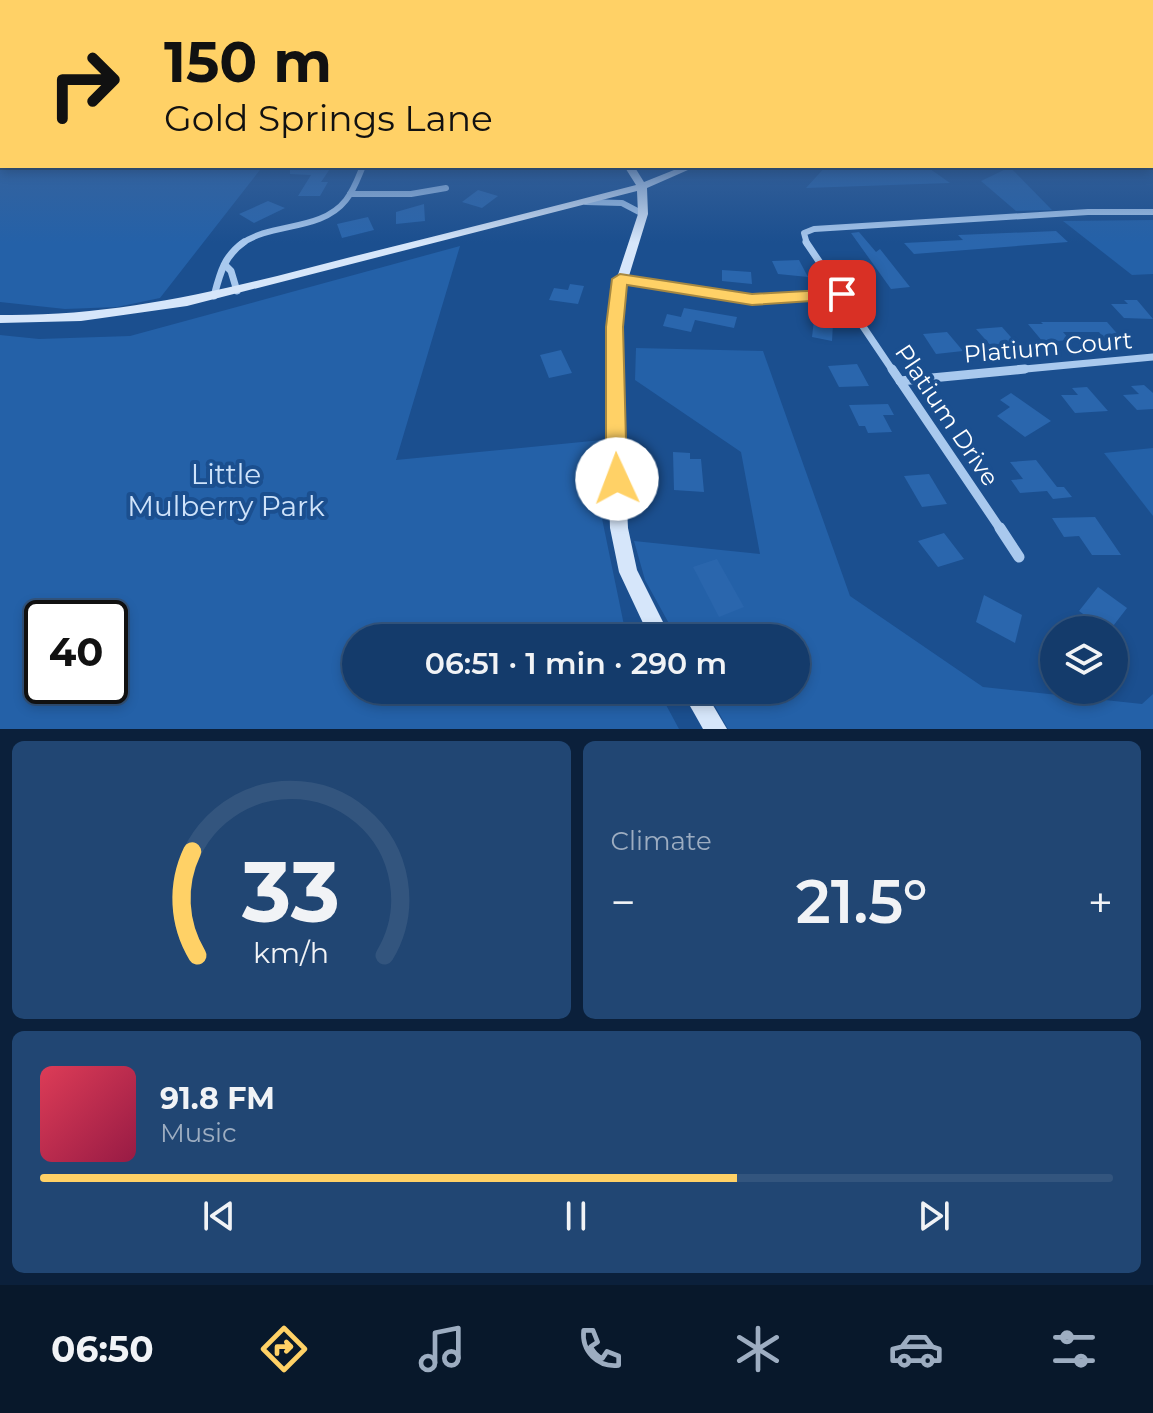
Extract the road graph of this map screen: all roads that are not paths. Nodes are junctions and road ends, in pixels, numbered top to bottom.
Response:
1 (359, 175) edge
2 (635, 175) edge
3 (671, 175) edge
4 (642, 187) junction
5 (446, 188) dead end
6 (350, 194) junction
7 (585, 202) junction
8 (1153, 212) edge
9 (643, 214) junction
10 (225, 265) junction
11 (620, 279) junction
12 (237, 291) junction
13 (842, 294) junction
14 (214, 296) junction
15 (0, 319) edge
16 (1153, 357) edge
17 (900, 381) junction
18 (1019, 557) dead end
19 (654, 624) edge
20 (701, 704) edge
21 (716, 729) edge

1 - 6 street
2 - 4 street
3 - 4 street
4 - 7 street
4 - 9 street
5 - 6 street
6 - 10 street
7 - 9 street
7 - 12 street
8 - 13 street, Platium Drive
9 - 11 street
10 - 12 street
10 - 14 street
11 - 13 street
11 - 19 street
12 - 14 street
13 - 17 street, Platium Drive
14 - 15 street
16 - 17 street, Platium Court
17 - 18 street, Platium Drive
20 - 21 street

